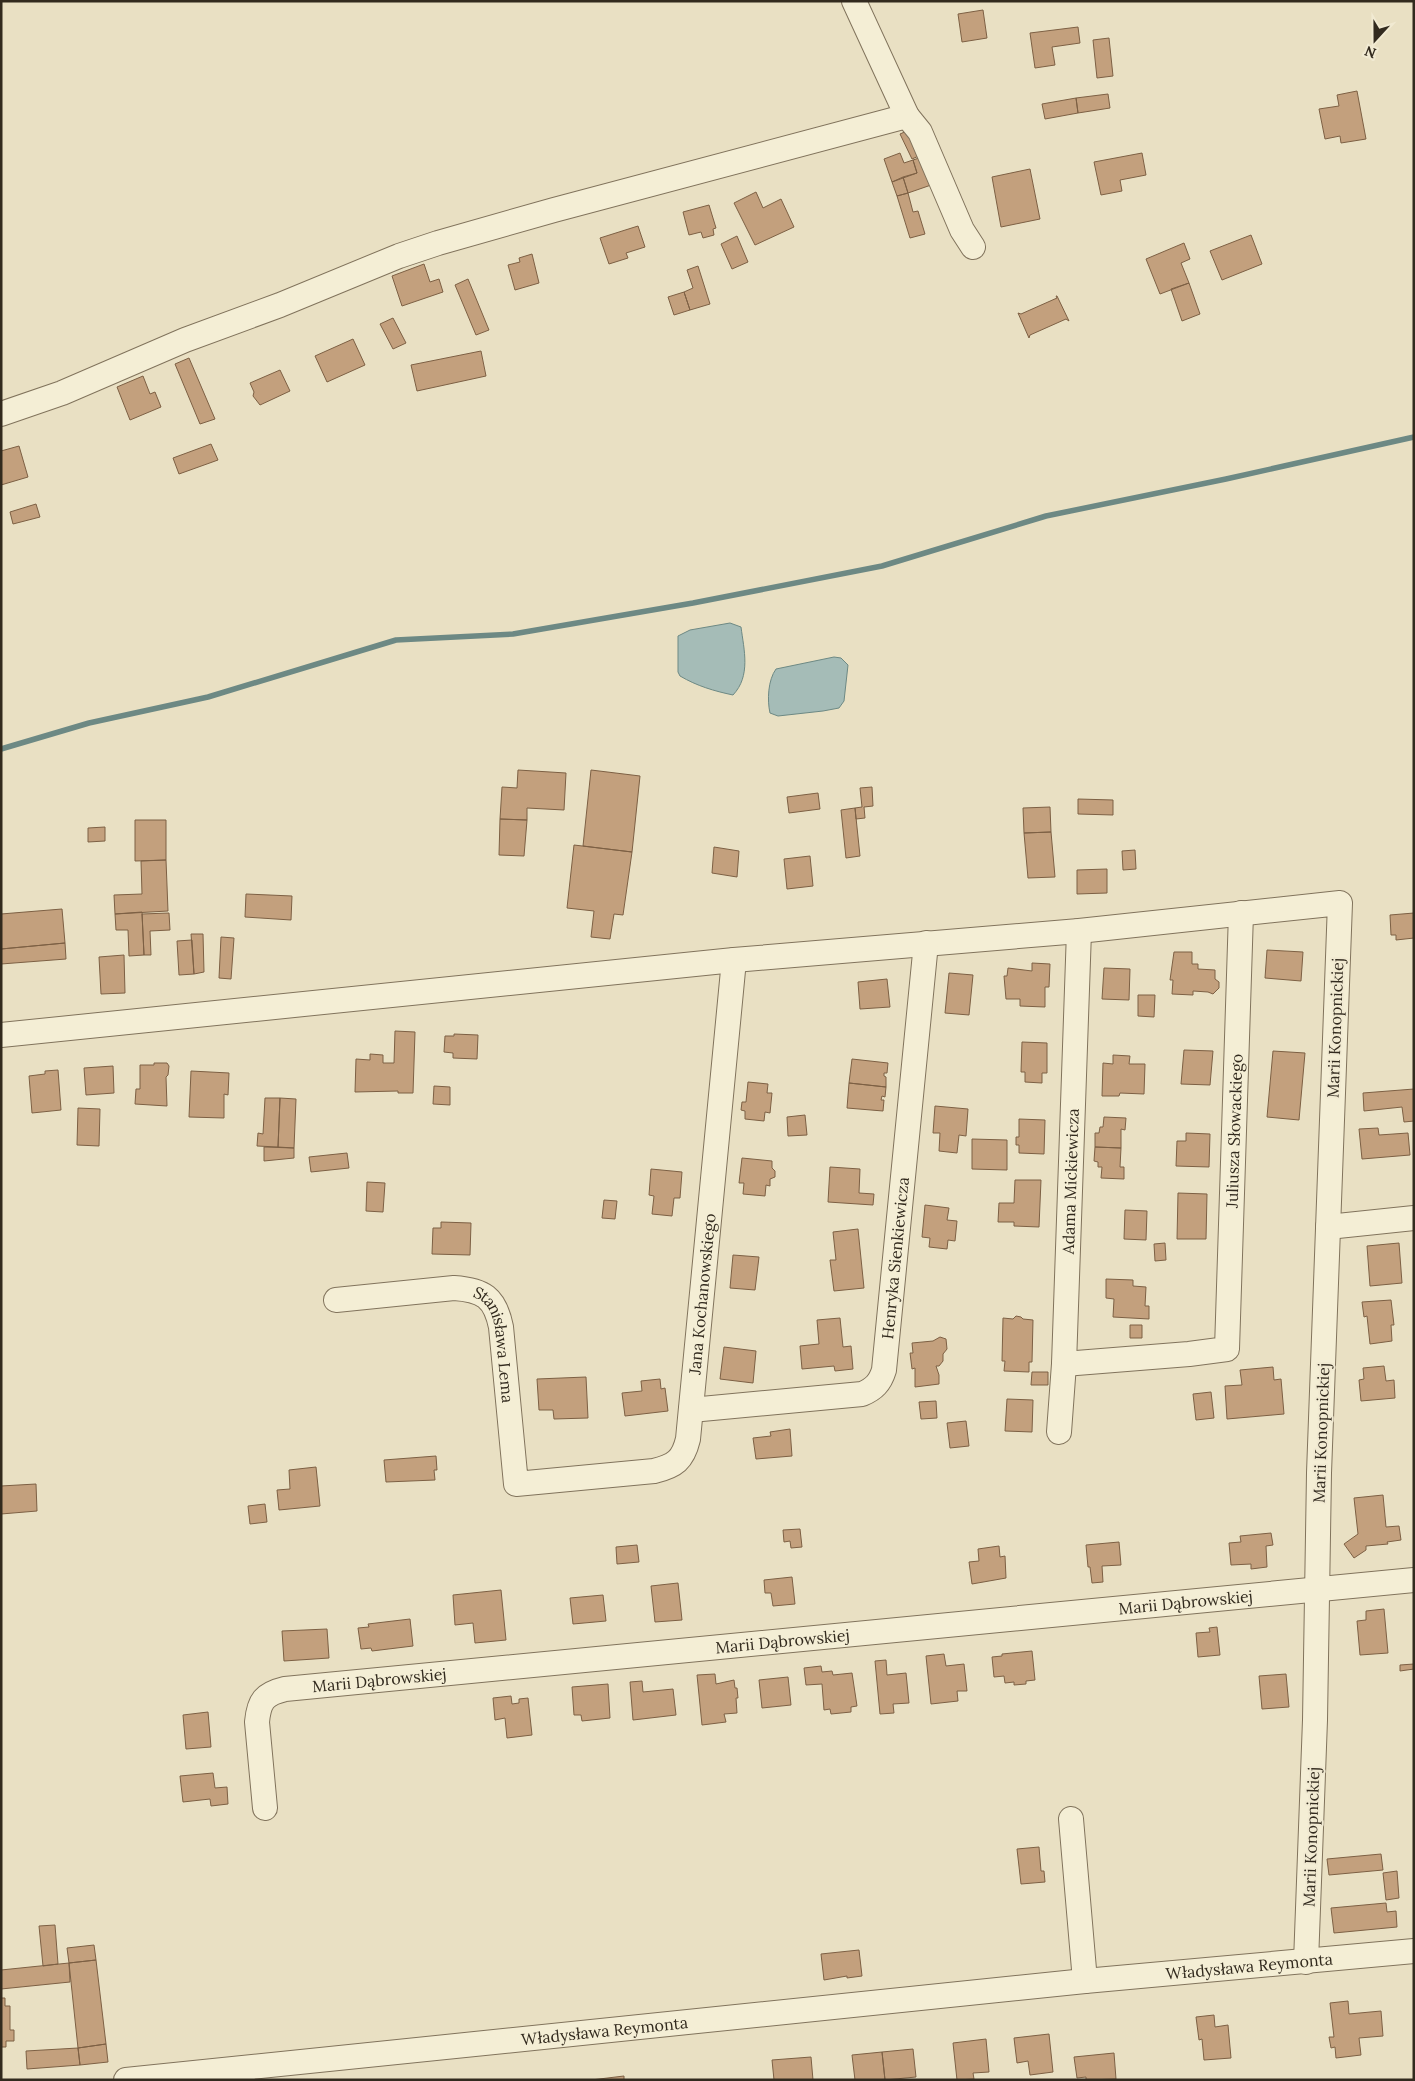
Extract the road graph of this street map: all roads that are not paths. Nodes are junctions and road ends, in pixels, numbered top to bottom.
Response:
1 (854, 1) edge
2 (907, 116) junction
3 (974, 247) dead end
4 (1, 414) edge
5 (1241, 913) junction
6 (1079, 931) junction
7 (926, 942) junction
8 (734, 960) junction
9 (1, 1035) edge
10 (1414, 1218) edge
11 (1328, 1227) junction
12 (336, 1300) dead end
13 (1064, 1364) junction
14 (691, 1410) junction
15 (1059, 1432) dead end
16 (516, 1484) joint
17 (1414, 1580) edge
18 (1317, 1589) junction
19 (265, 1808) dead end
20 (1071, 1819) dead end
21 (1414, 1951) edge
22 (1306, 1962) junction
23 (1084, 1982) junction
24 (126, 2080) edge

1 - 2 street
2 - 3 street
2 - 4 street
5 - 6 street
5 - 11 street, Marii Konopnickiej
5 - 13 street, Juliusza Słowackiego
6 - 7 street
6 - 13 street, Adama Mickiewicza
7 - 8 street
7 - 14 street, Henryka Sienkiewicza
8 - 9 street
8 - 14 street, Jana Kochanowskiego
10 - 11 street
11 - 18 street, Marii Konopnickiej
12 - 16 street, Stanisława Lema
13 - 15 street, Adama Mickiewicza
14 - 16 street, Jana Kochanowskiego
17 - 18 street, Marii Dąbrowskiej
18 - 19 street, Marii Dąbrowskiej
18 - 22 street, Marii Konopnickiej
20 - 23 street
21 - 22 street, Władysława Reymonta
22 - 23 street, Władysława Reymonta
23 - 24 street, Władysława Reymonta

